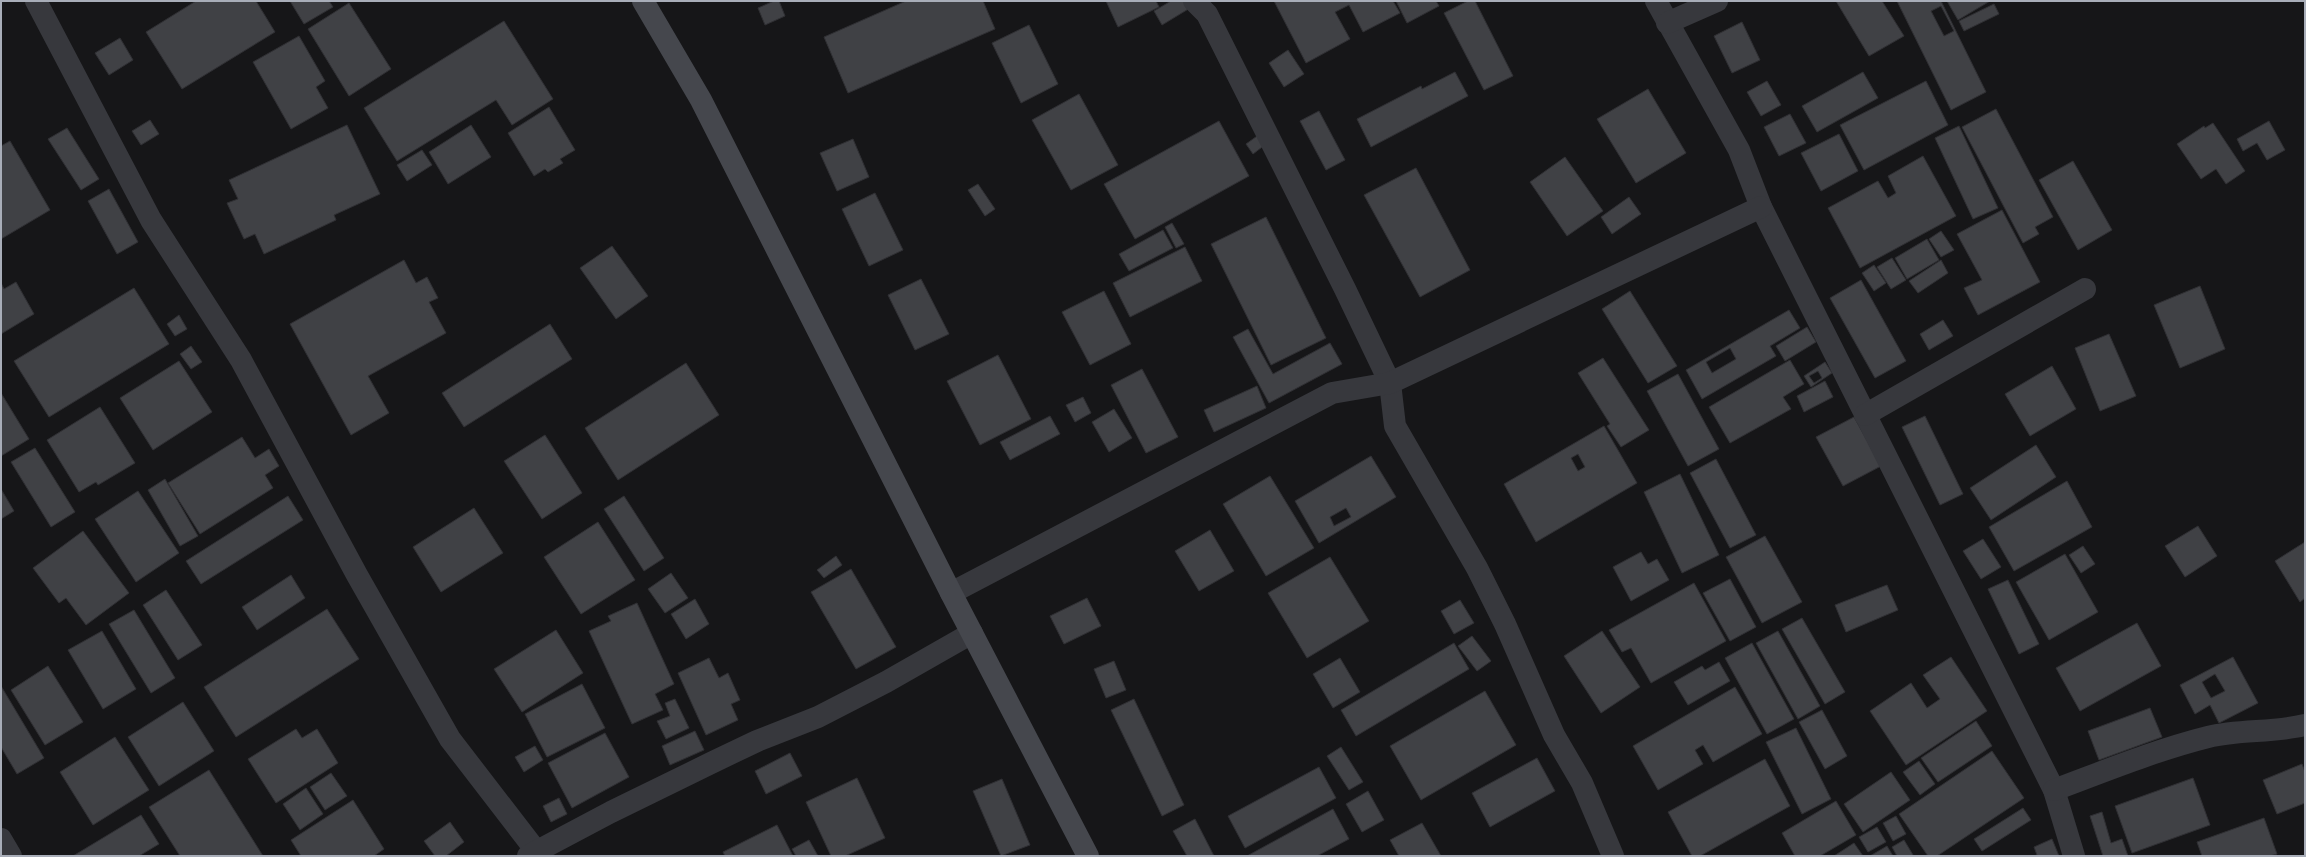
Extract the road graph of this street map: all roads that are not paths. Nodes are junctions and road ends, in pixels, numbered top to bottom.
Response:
1 (36, 1) edge
2 (643, 1) edge
3 (1194, 1) edge
4 (1656, 1) edge
5 (1717, 1) edge
6 (1667, 23) junction
7 (1761, 207) junction
8 (2085, 289) dead end
9 (1390, 383) junction
10 (1865, 416) junction
11 (951, 594) junction
12 (972, 632) junction
13 (2305, 725) edge
14 (2054, 790) junction
15 (1, 840) edge
16 (535, 855) edge
17 (11, 856) edge
18 (1088, 856) edge
19 (1613, 856) edge
20 (2074, 856) edge

1 - 16 street
2 - 11 street
3 - 9 street
4 - 6 street
5 - 6 street
6 - 7 street
7 - 9 street
7 - 10 street
8 - 10 street
9 - 11 street
9 - 19 street
10 - 14 street
11 - 12 street
12 - 16 street
12 - 18 street
13 - 14 street
14 - 20 street
15 - 17 street

